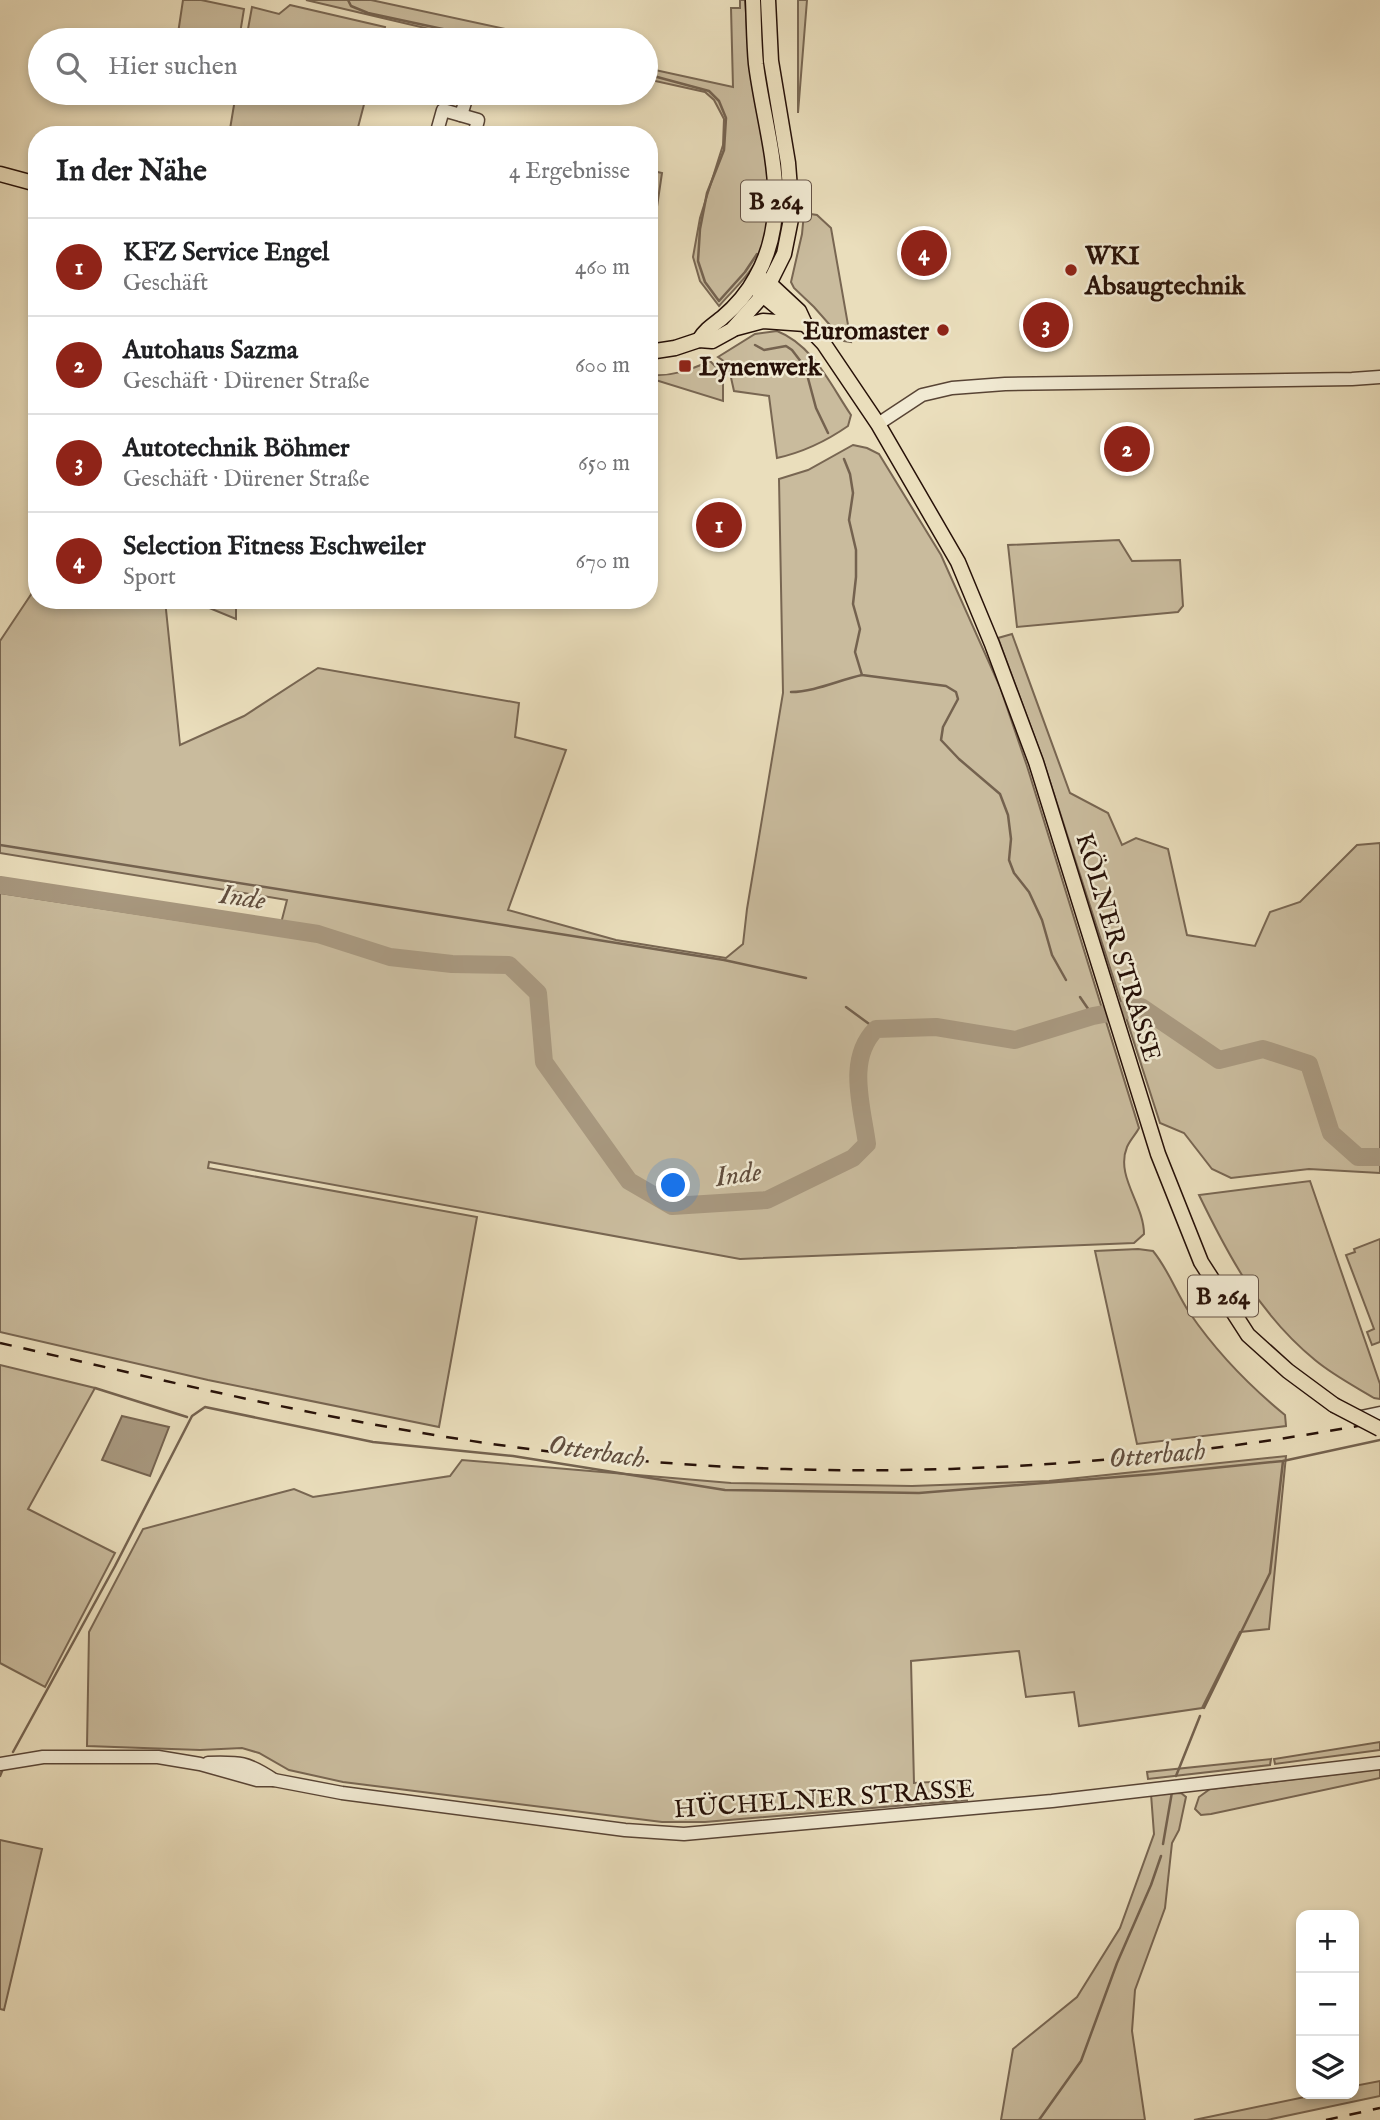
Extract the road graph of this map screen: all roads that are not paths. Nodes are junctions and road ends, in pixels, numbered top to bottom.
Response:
1 (753, 0) edge
2 (768, 0) edge
3 (464, 105) edge
4 (461, 115) junction
5 (439, 126) edge
6 (476, 126) edge
7 (0, 173) edge
8 (28, 181) edge
9 (761, 285) junction
10 (805, 324) junction
11 (732, 330) junction
12 (699, 340) junction
13 (658, 351) edge
14 (1380, 377) edge
15 (878, 424) junction
16 (1380, 1413) edge
17 (1361, 1416) dead end
18 (1380, 1429) edge
19 (1380, 1763) edge
20 (0, 1764) edge

1 - 9 main road, B 264
2 - 9 main road, B 264
3 - 4 street
4 - 5 street
4 - 6 street
7 - 8 main road
9 - 10 main road, B 264
9 - 11 main road
9 - 12 main road
10 - 11 main road
10 - 15 main road, B 264
11 - 12 main road
12 - 13 main road
14 - 15 street
15 - 18 main road, KÖLNER STRASSE / B 264, bridge
16 - 17 street
19 - 20 street, HÜCHELNER STRASSE

